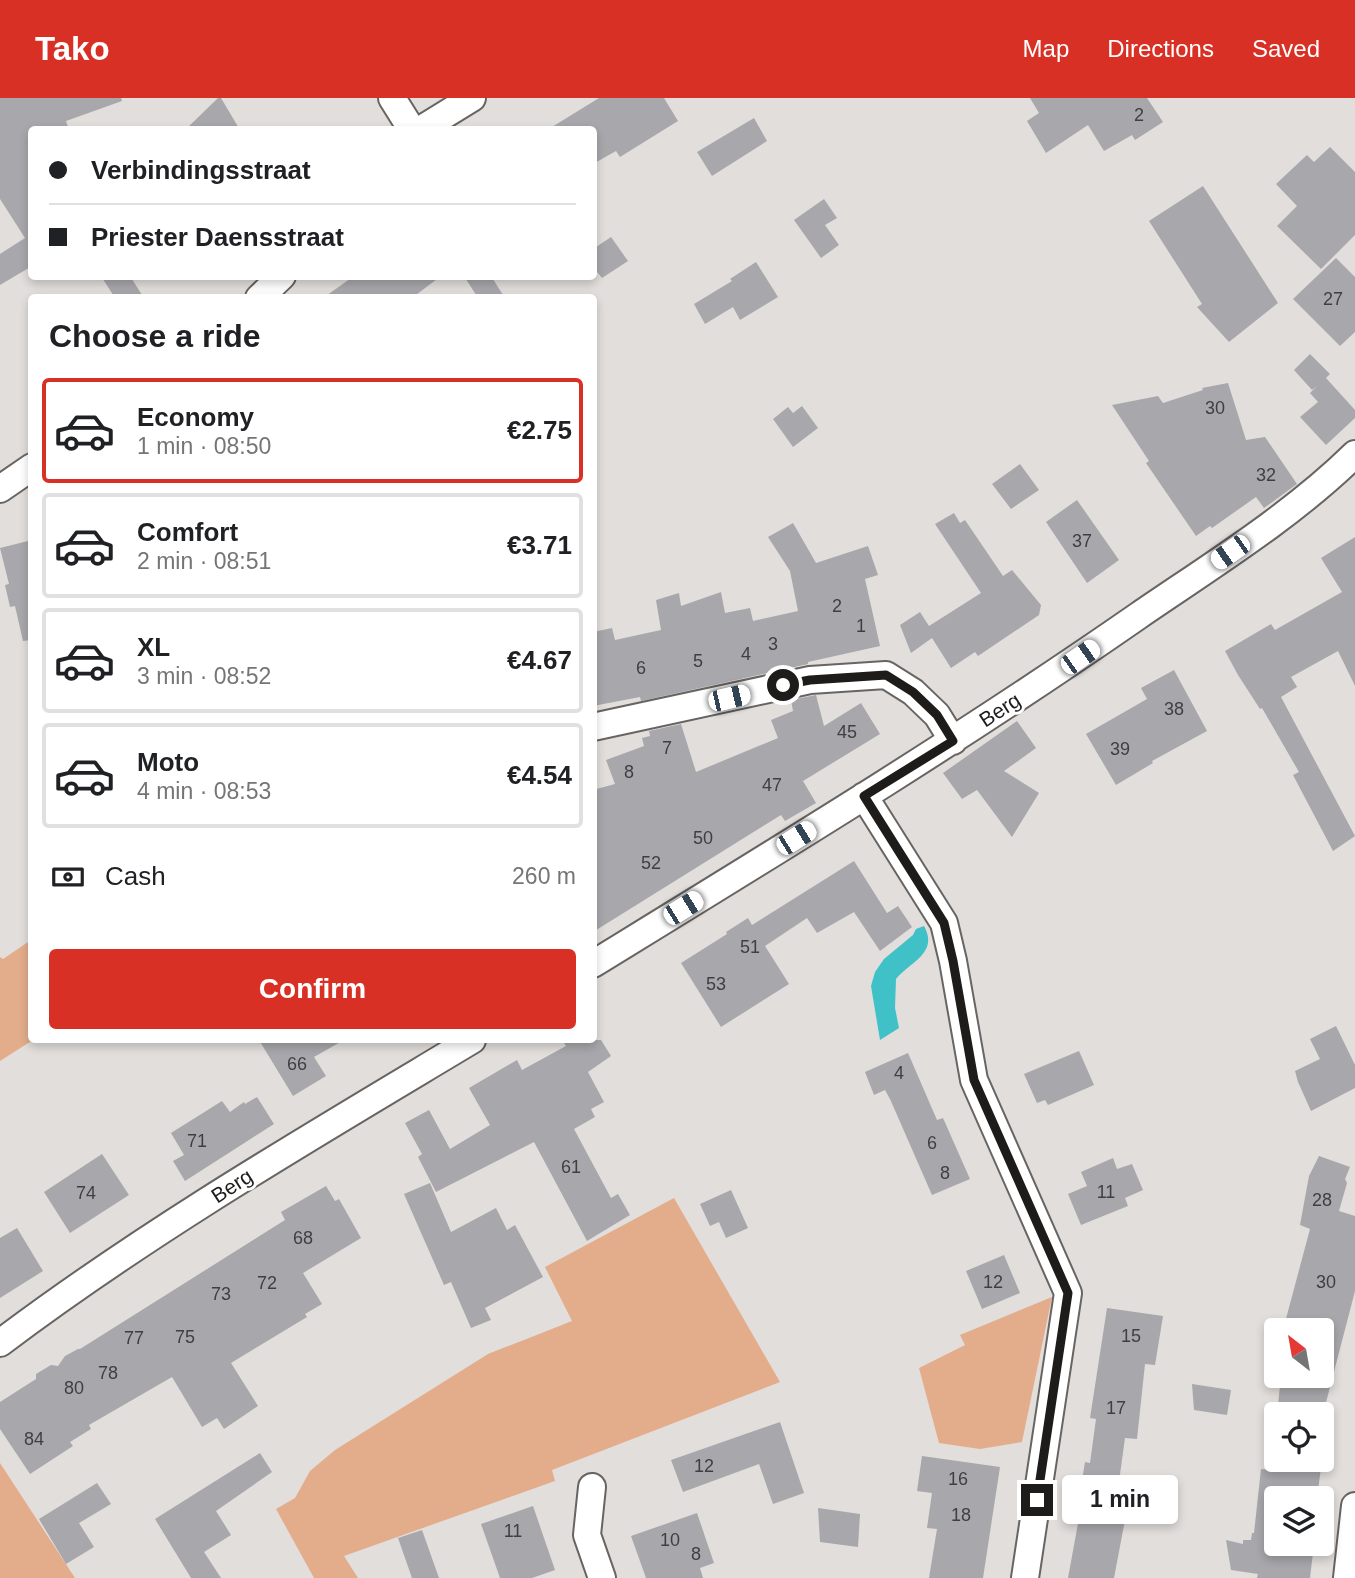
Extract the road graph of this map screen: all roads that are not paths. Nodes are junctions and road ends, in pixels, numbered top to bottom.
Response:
1 (392, 98) edge
2 (472, 98) edge
3 (410, 126) edge
4 (426, 126) edge
5 (278, 280) edge
6 (264, 294) edge
7 (1355, 454) edge
8 (28, 470) edge
9 (0, 489) edge
10 (597, 726) edge
11 (953, 741) junction
12 (864, 796) junction
13 (597, 962) edge
14 (467, 1043) edge
15 (0, 1343) edge
16 (592, 1487) dead end
17 (1355, 1506) edge
18 (602, 1578) edge
19 (1026, 1578) edge
20 (1347, 1578) edge

1 - 3 street
2 - 4 street
5 - 6 street
7 - 11 street, Berg
8 - 9 street
10 - 11 street
11 - 12 street, Berg
12 - 13 street, Berg
12 - 19 street
14 - 15 street, Berg
16 - 18 street
17 - 20 street

